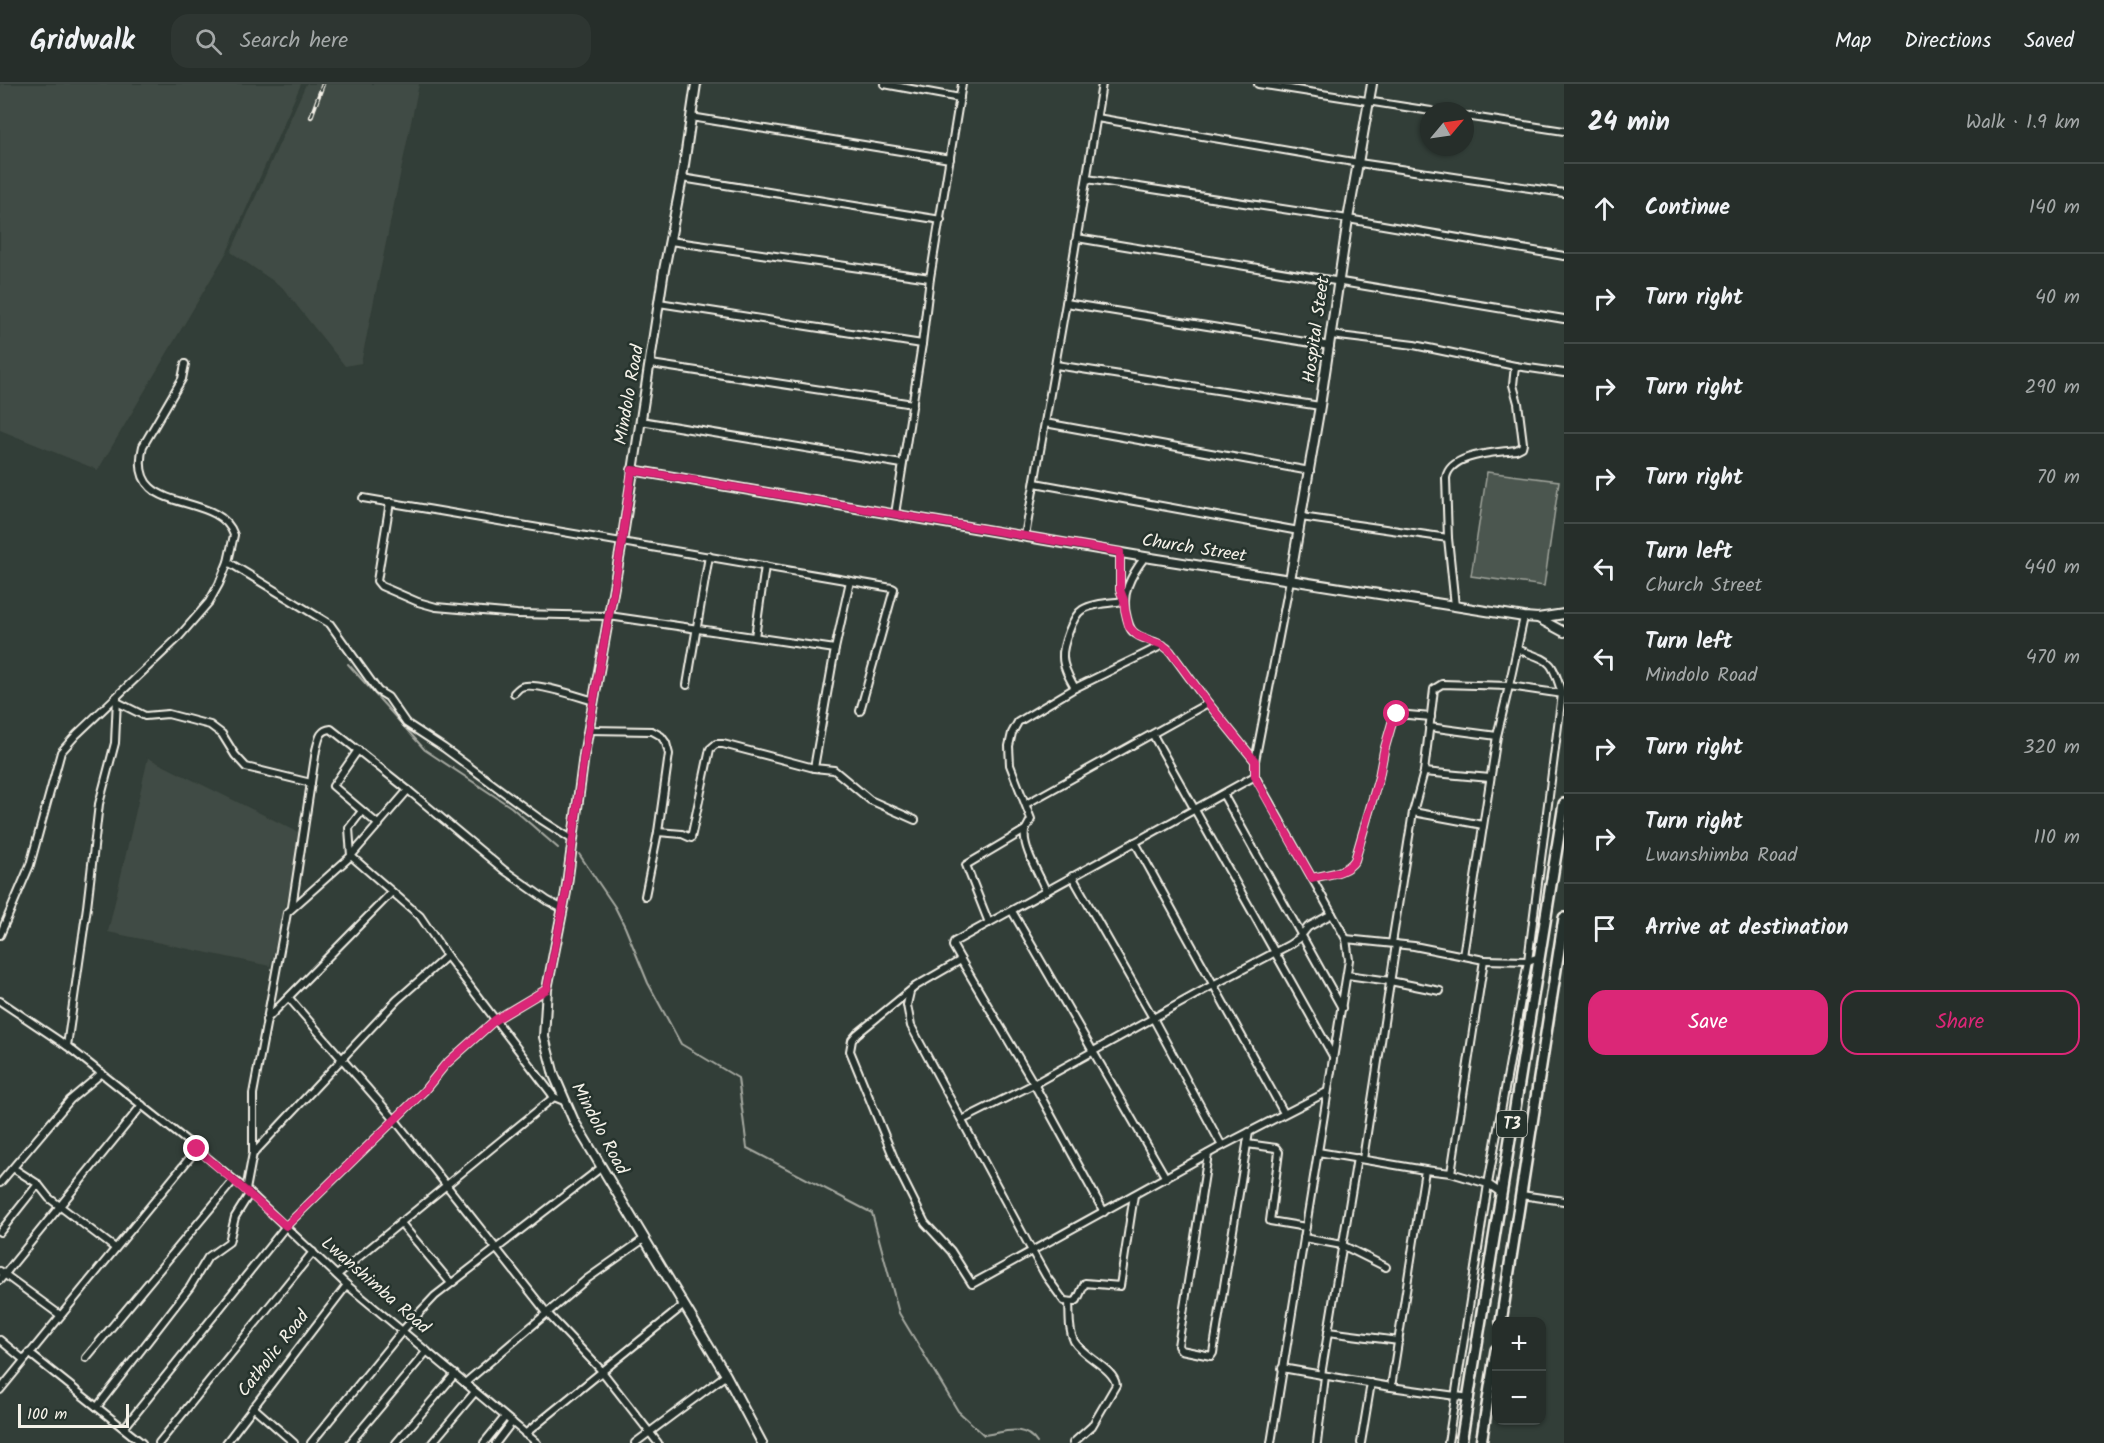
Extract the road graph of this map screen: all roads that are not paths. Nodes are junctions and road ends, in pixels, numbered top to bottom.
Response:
1 (696, 84) edge
2 (884, 84) edge
3 (962, 84) edge
4 (1102, 84) edge
5 (1258, 84) edge
6 (1372, 84) edge
7 (960, 98) junction
8 (1369, 102) junction
9 (1420, 109) edge
10 (691, 117) junction
11 (1474, 117) edge
12 (1097, 118) junction
13 (1564, 131) edge
14 (950, 159) junction
15 (1359, 163) junction
16 (682, 178) junction
17 (1087, 179) junction
18 (1564, 193) edge
19 (1348, 219) junction
20 (940, 220) junction
21 (1077, 238) junction
22 (669, 241) junction
23 (1564, 256) edge
24 (930, 278) junction
25 (1339, 280) junction
26 (659, 303) junction
27 (1066, 303) junction
28 (1564, 319) edge
29 (1331, 335) junction
30 (922, 344) junction
31 (1330, 346) junction
32 (185, 364) dead end
33 (651, 364) junction
34 (1056, 365) junction
35 (1515, 366) junction
36 (1564, 373) edge
37 (913, 404) junction
38 (1320, 405) junction
39 (641, 421) junction
40 (1045, 423) junction
41 (902, 464) junction
42 (632, 470) junction
43 (1310, 471) junction
44 (1035, 483) junction
45 (363, 498) dead end
46 (390, 502) junction
47 (895, 514) junction
48 (1301, 517) junction
49 (1299, 531) junction
50 (1025, 536) junction
51 (1448, 538) junction
52 (622, 542) junction
53 (1120, 552) junction
54 (709, 556) junction
55 (1145, 557) junction
56 (228, 562) junction
57 (765, 566) junction
58 (850, 580) junction
59 (1290, 580) junction
60 (1124, 600) junction
61 (1455, 606) junction
62 (1564, 614) edge
63 (609, 616) junction
64 (1524, 617) junction
65 (1538, 618) junction
66 (696, 630) junction
67 (1564, 632) edge
68 (755, 637) junction
69 (1163, 645) junction
70 (1517, 649) junction
71 (835, 650) junction
72 (687, 685) dead end
73 (1509, 686) junction
74 (1075, 688) junction
75 (513, 693) dead end
76 (1563, 694) edge
77 (117, 700) junction
78 (594, 700) junction
79 (1208, 703) junction
80 (860, 711) dead end
81 (1431, 717) junction
82 (1430, 727) junction
83 (589, 730) junction
84 (1152, 735) junction
85 (1497, 736) junction
86 (358, 750) junction
87 (1255, 761) junction
88 (814, 768) junction
89 (1424, 771) junction
90 (1255, 776) junction
91 (1490, 778) junction
92 (310, 783) junction
93 (408, 790) junction
94 (1223, 794) junction
95 (1026, 804) junction
96 (1564, 804) edge
97 (1194, 810) junction
98 (362, 811) junction
99 (1413, 812) junction
100 (915, 820) dead end
101 (379, 825) junction
102 (1484, 825) junction
103 (1025, 831) junction
104 (658, 832) junction
105 (573, 840) junction
106 (1135, 842) junction
107 (351, 856) junction
108 (1072, 876) junction
109 (1312, 878) junction
110 (1046, 891) junction
111 (392, 892) junction
112 (645, 896) dead end
113 (291, 907) junction
114 (563, 909) junction
115 (1012, 910) junction
116 (1332, 914) junction
117 (1564, 918) edge
118 (989, 923) junction
119 (0, 935) edge
120 (1301, 936) junction
121 (1346, 939) junction
122 (1394, 944) junction
123 (1274, 952) junction
124 (447, 956) junction
125 (1463, 956) junction
126 (1539, 957) junction
127 (961, 960) junction
128 (1484, 960) junction
129 (1528, 960) junction
130 (1347, 975) junction
131 (1390, 981) junction
132 (1213, 985) junction
133 (547, 989) junction
134 (1440, 991) dead end
135 (910, 992) junction
136 (289, 998) junction
137 (0, 1000) edge
138 (1342, 1008) junction
139 (1153, 1018) junction
140 (495, 1020) junction
141 (266, 1021) junction
142 (67, 1046) junction
143 (1095, 1051) junction
144 (1334, 1056) junction
145 (343, 1057) junction
146 (102, 1073) junction
147 (1034, 1084) junction
148 (1327, 1092) junction
149 (554, 1097) junction
150 (564, 1101) junction
151 (142, 1105) junction
152 (1284, 1113) junction
153 (395, 1120) junction
154 (962, 1120) junction
155 (1249, 1132) junction
156 (1246, 1144) junction
157 (1222, 1146) junction
158 (197, 1149) junction
159 (1318, 1152) junction
160 (253, 1153) junction
161 (1208, 1154) junction
162 (1360, 1159) junction
163 (14, 1167) junction
164 (602, 1167) junction
165 (1425, 1170) junction
166 (1451, 1173) junction
167 (1167, 1178) junction
168 (234, 1180) junction
169 (0, 1183) edge
170 (38, 1184) junction
171 (1488, 1184) junction
172 (447, 1186) junction
173 (248, 1192) junction
174 (1502, 1193) junction
175 (1134, 1195) junction
176 (1521, 1195) junction
177 (1564, 1201) edge
178 (60, 1206) junction
179 (1104, 1212) junction
180 (400, 1222) junction
181 (286, 1226) junction
182 (1306, 1227) junction
183 (0, 1232) edge
184 (1304, 1238) junction
185 (644, 1239) junction
186 (1342, 1245) junction
187 (115, 1248) junction
188 (498, 1249) junction
189 (1032, 1251) junction
190 (312, 1252) junction
191 (1386, 1267) dead end
192 (1, 1275) edge
193 (336, 1275) junction
194 (451, 1283) junction
195 (347, 1285) junction
196 (1069, 1303) junction
197 (684, 1305) junction
198 (547, 1313) junction
199 (60, 1315) junction
200 (1502, 1317) edge
201 (403, 1330) junction
202 (1328, 1332) junction
203 (0, 1340) edge
204 (1399, 1341) junction
205 (427, 1351) junction
206 (29, 1353) junction
207 (86, 1358) dead end
208 (24, 1360) junction
209 (1282, 1368) junction
210 (601, 1370) junction
211 (1493, 1371) edge
212 (455, 1374) junction
213 (726, 1375) junction
214 (1323, 1375) junction
215 (465, 1383) junction
216 (1371, 1383) junction
217 (1391, 1387) junction
218 (0, 1390) edge
219 (476, 1392) junction
220 (1456, 1396) junction
221 (1470, 1398) junction
222 (97, 1407) junction
223 (253, 1407) junction
224 (505, 1417) junction
225 (512, 1422) junction
226 (124, 1428) junction
227 (649, 1432) junction
228 (525, 1434) junction
229 (142, 1443) edge
230 (159, 1443) edge
231 (226, 1443) edge
232 (294, 1443) edge
233 (311, 1443) edge
234 (350, 1443) edge
235 (396, 1443) edge
236 (432, 1443) edge
237 (484, 1443) edge
238 (496, 1443) edge
239 (537, 1443) edge
240 (635, 1443) edge
241 (658, 1443) edge
242 (762, 1443) edge
243 (1073, 1443) edge
244 (1271, 1443) edge
245 (1317, 1443) edge
246 (1361, 1443) edge
247 (1448, 1443) edge
248 (1461, 1443) edge
249 (1481, 1443) edge

1 - 10 street, Mindolo Road
2 - 7 street
3 - 7 street
4 - 12 street
5 - 8 street
6 - 8 street, Hospital Steet
7 - 14 street
8 - 9 street
8 - 15 street, Hospital Steet
10 - 14 street
10 - 16 street, Mindolo Road
11 - 13 street
12 - 15 street
12 - 17 street
14 - 20 street
15 - 18 street
15 - 19 street, Hospital Steet
16 - 20 street
16 - 22 street, Mindolo Road
17 - 19 street
17 - 21 street
19 - 23 street
19 - 25 street, Hospital Steet
20 - 24 street
21 - 25 street
21 - 27 street
22 - 24 street
22 - 26 street, Mindolo Road
24 - 30 street
25 - 28 street
25 - 29 street, Hospital Steet
26 - 30 street
26 - 33 street, Mindolo Road
27 - 31 street
27 - 34 street
29 - 31 street, Hospital Steet
29 - 35 street
30 - 37 street
31 - 38 street, Hospital Steet
32 - 56 street
33 - 37 street
33 - 39 street, Mindolo Road
34 - 38 street
34 - 40 street
35 - 36 street
35 - 51 street
37 - 41 street
38 - 43 street, Hospital Steet
39 - 41 street
39 - 42 street, Mindolo Road
40 - 43 street
40 - 44 street
41 - 47 street
42 - 47 street, Church Street
42 - 52 street, Mindolo Road
43 - 48 street, Hospital Steet
44 - 49 street
44 - 50 street
45 - 46 street
46 - 52 street
46 - 63 street
47 - 50 street, Church Street
48 - 49 street, Hospital Steet
48 - 51 street
49 - 59 street, Hospital Steet
50 - 53 street, Church Street
51 - 61 street
52 - 54 street
52 - 63 street, Mindolo Road
53 - 55 street, Church Street
53 - 60 street
54 - 57 street
54 - 66 street
55 - 59 street, Church Street
55 - 60 street
56 - 77 street
56 - 105 street
57 - 58 street
57 - 68 street
58 - 71 street
58 - 80 street
59 - 61 street, Church Street
59 - 87 street
60 - 69 street
60 - 74 street
61 - 64 street, Church Street
62 - 65 street
63 - 66 street
63 - 78 street, Mindolo Road
64 - 65 street, Church Street
64 - 70 street
65 - 67 street
66 - 68 street
66 - 72 street
68 - 71 street
69 - 74 street
69 - 79 street
70 - 73 street
70 - 76 street
71 - 88 street
73 - 76 street
73 - 81 street
73 - 85 street
74 - 95 street
75 - 78 street
76 - 129 street
77 - 92 street
77 - 119 street
77 - 142 street
78 - 83 street, Mindolo Road
79 - 84 street
79 - 87 street
81 - 82 street
81 - 109 street
82 - 85 street
82 - 89 street
83 - 104 street
83 - 105 street, Mindolo Road
84 - 95 street
84 - 97 street
85 - 91 street
86 - 92 street
86 - 93 street
86 - 98 street
87 - 90 street
88 - 100 street
88 - 104 street
89 - 91 street
89 - 99 street
90 - 94 street
90 - 109 street
91 - 102 street
92 - 113 street
93 - 101 street
93 - 114 street
94 - 97 street
94 - 120 street
95 - 103 street
96 - 126 highway, T3
97 - 106 street
97 - 123 street
98 - 101 street
98 - 107 street
99 - 102 street
99 - 122 street
101 - 107 street
102 - 125 street
103 - 110 street
103 - 118 street
104 - 112 street
105 - 114 street, Mindolo Road
106 - 108 street
106 - 132 street
107 - 111 street
107 - 113 street
108 - 110 street
108 - 139 street
109 - 116 street
110 - 115 street
111 - 124 street
111 - 136 street
113 - 141 street
114 - 133 street, Mindolo Road
115 - 118 street
115 - 143 street
116 - 120 street
116 - 121 street
117 - 176 highway, T3
118 - 127 street
120 - 123 street
120 - 138 street
121 - 122 street
121 - 130 street
122 - 125 street
122 - 131 street
123 - 132 street
123 - 144 street
124 - 140 street
124 - 145 street
125 - 128 street
126 - 129 street
126 - 174 highway, T3
127 - 135 street
127 - 147 street
128 - 129 street
128 - 166 street
129 - 171 street
130 - 131 street
130 - 138 street
131 - 134 street
131 - 162 street
132 - 139 street
132 - 152 street
133 - 140 street
133 - 150 street, Mindolo Road
135 - 154 street
135 - 189 street
136 - 141 street
136 - 145 street
137 - 142 street, Lwanshimba Road
138 - 144 street
139 - 143 street
139 - 157 street
140 - 149 street
140 - 153 street
141 - 160 street
142 - 146 street, Lwanshimba Road
143 - 147 street
143 - 167 street
144 - 148 street
145 - 153 street
145 - 160 street
146 - 151 street, Lwanshimba Road
146 - 163 street
147 - 154 street
147 - 179 street
148 - 152 street
148 - 159 street
149 - 150 street
149 - 172 street
150 - 164 street, Mindolo Road
151 - 158 street, Lwanshimba Road
151 - 178 street
152 - 155 street
153 - 172 street
153 - 181 street
154 - 189 street
155 - 156 street
155 - 157 street
156 - 161 street
156 - 182 street
157 - 161 street
158 - 168 street, Lwanshimba Road
158 - 187 street
159 - 162 street
159 - 182 street
160 - 173 street
161 - 167 street
162 - 165 street
162 - 186 street
163 - 169 street
163 - 170 street
164 - 185 street, Mindolo Road
164 - 188 street
165 - 166 street
165 - 204 street
166 - 171 street
167 - 175 street
168 - 173 street, Lwanshimba Road
168 - 207 street
170 - 178 street
170 - 183 street
171 - 174 street
171 - 220 street
172 - 180 street
172 - 188 street
173 - 181 street, Lwanshimba Road
173 - 222 street
174 - 221 highway, T3
175 - 179 street
175 - 196 street
176 - 177 street
176 - 200 highway, T3
178 - 187 street
178 - 192 street
179 - 189 street
180 - 193 street
180 - 194 street
181 - 190 street, Lwanshimba Road
181 - 226 street
182 - 184 street
184 - 186 street
184 - 209 street
185 - 197 street, Mindolo Road
185 - 198 street
186 - 191 street
186 - 202 street
187 - 199 street
188 - 194 street
188 - 198 street
189 - 196 street
190 - 193 street, Lwanshimba Road
190 - 230 street
192 - 199 street
193 - 195 street, Lwanshimba Road
194 - 201 street
195 - 201 street, Lwanshimba Road
195 - 223 street, Catholic Road
196 - 243 street
197 - 210 street
197 - 213 street, Mindolo Road
198 - 210 street
198 - 215 street
199 - 206 street
201 - 205 street, Lwanshimba Road
201 - 233 street
202 - 204 street
202 - 214 street
203 - 208 street
204 - 217 street
205 - 212 street, Lwanshimba Road
205 - 234 street
206 - 208 street
206 - 222 street
208 - 218 street
209 - 214 street
209 - 244 street
210 - 227 street
210 - 228 street
211 - 249 highway
212 - 215 street, Lwanshimba Road
212 - 235 street
213 - 227 street
213 - 242 street, Mindolo Road
214 - 216 street
214 - 245 street
215 - 219 street, Lwanshimba Road
216 - 217 street
216 - 246 street
217 - 220 street
219 - 224 street, Lwanshimba Road
219 - 236 street
220 - 221 street
220 - 247 street
221 - 248 highway, T3
222 - 226 street
223 - 231 street, Catholic Road
223 - 232 street
224 - 225 street, Lwanshimba Road
224 - 237 street
225 - 228 street, Lwanshimba Road
225 - 238 street
226 - 229 street
227 - 240 street
227 - 241 street
228 - 239 street, Lwanshimba Road

